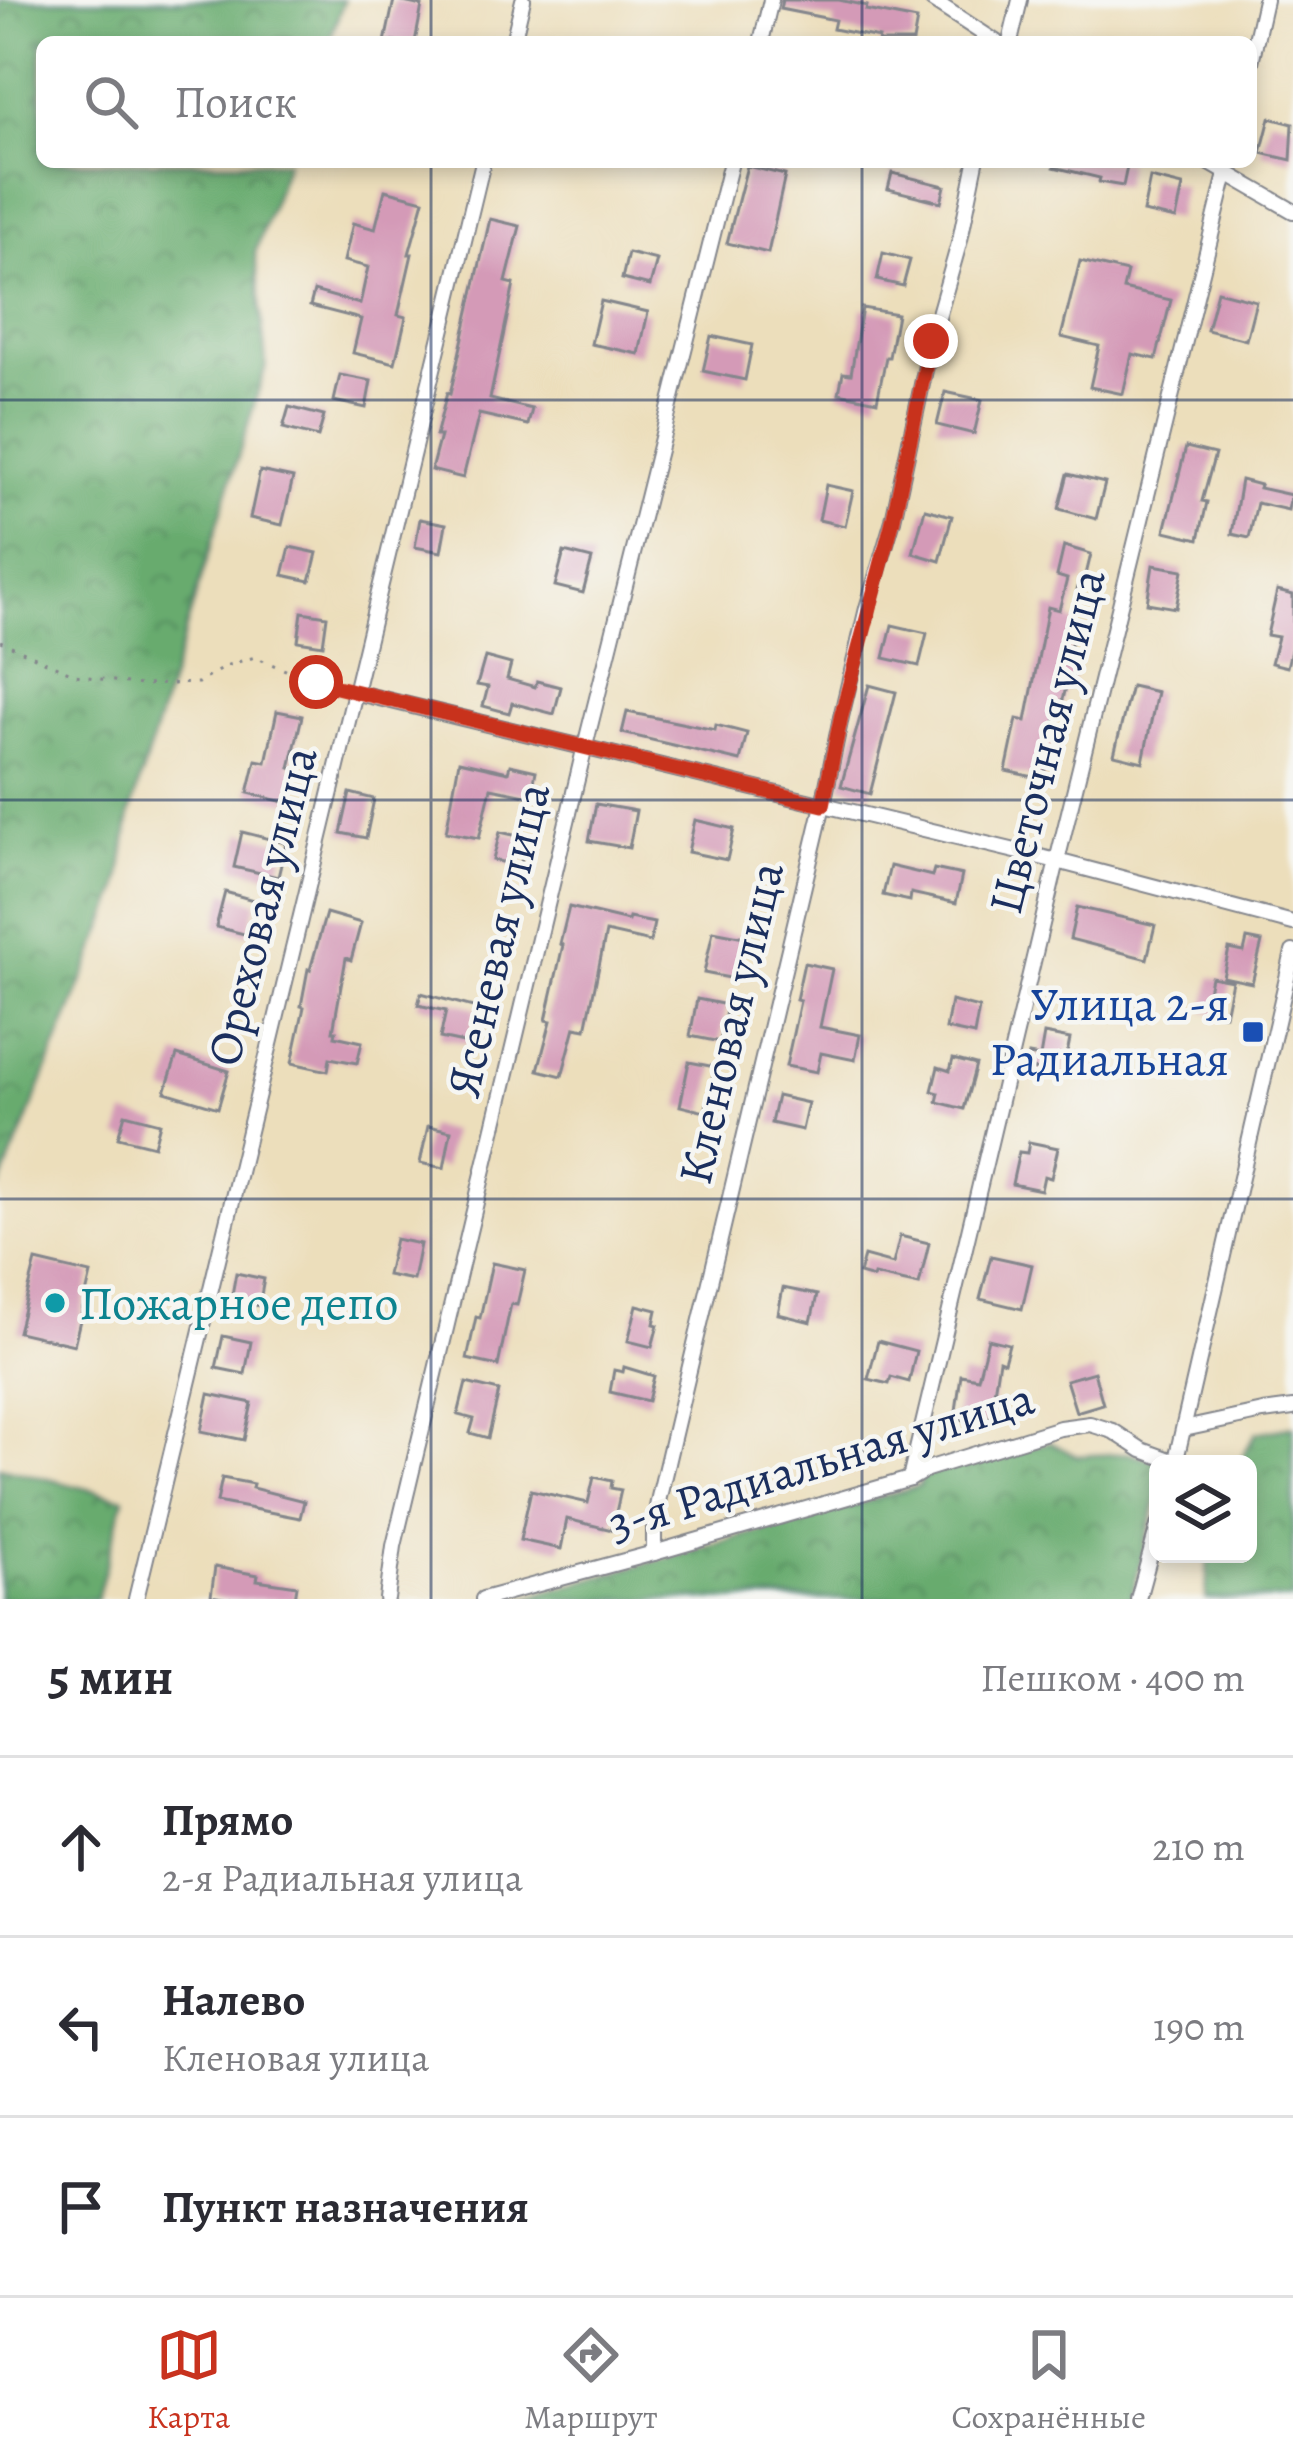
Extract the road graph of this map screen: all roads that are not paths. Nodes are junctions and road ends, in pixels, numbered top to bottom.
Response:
1 (523, 0) edge
2 (772, 0) edge
3 (932, 0) edge
4 (1020, 0) edge
5 (1265, 0) edge
6 (514, 36) edge
7 (763, 36) edge
8 (987, 36) edge
9 (1011, 36) edge
10 (1257, 36) edge
11 (482, 168) edge
12 (730, 168) edge
13 (975, 168) edge
14 (1228, 168) edge
15 (1229, 168) edge
16 (1293, 211) edge
17 (354, 692) junction
18 (585, 746) junction
19 (823, 805) junction
20 (1057, 861) junction
21 (1293, 923) edge
22 (1293, 952) edge
23 (1293, 1408) edge
24 (1184, 1430) junction
25 (1155, 1455) edge
26 (1177, 1455) edge
27 (910, 1479) junction
28 (654, 1553) junction
29 (1149, 1559) edge
30 (136, 1599) edge
31 (387, 1599) edge
32 (483, 1599) edge
33 (1138, 1599) edge

1 - 6 street
2 - 7 street
3 - 8 street
4 - 9 street
5 - 10 street
11 - 17 street, Ореховая улица
12 - 18 street, Ясеневая улица
13 - 19 street, Кленовая улица
14 - 20 street, Цветочная улица
15 - 16 street
17 - 18 street
17 - 30 street, Ореховая улица
18 - 19 street
18 - 31 street, Ясеневая улица
19 - 20 street
19 - 28 street, Кленовая улица
20 - 21 street
20 - 27 street, Цветочная улица
22 - 24 street
23 - 24 street
24 - 26 street
25 - 27 street, 3-я Радиальная улица
27 - 28 street, 3-я Радиальная улица
28 - 32 street, 3-я Радиальная улица
29 - 33 street

